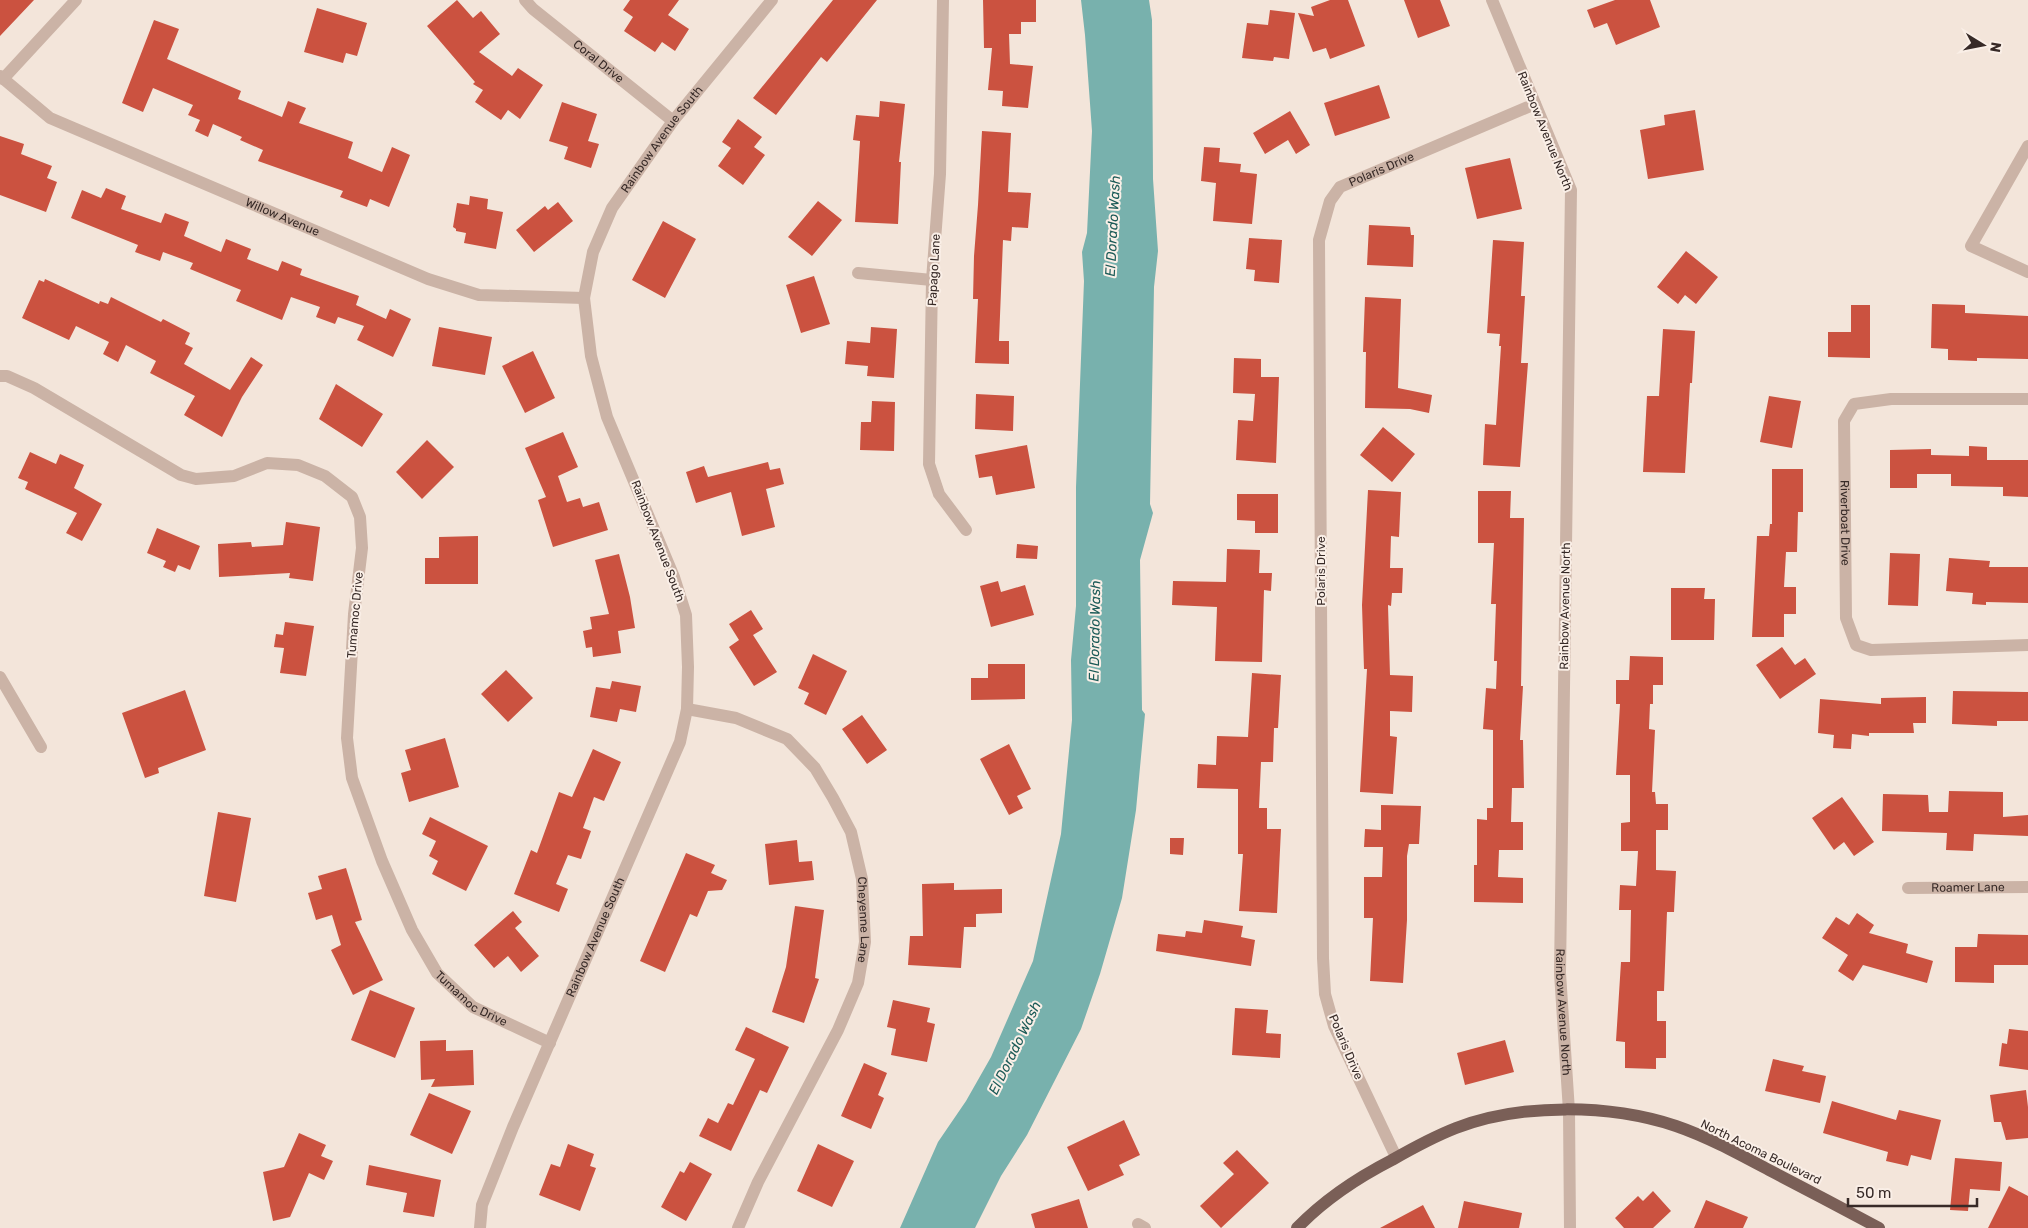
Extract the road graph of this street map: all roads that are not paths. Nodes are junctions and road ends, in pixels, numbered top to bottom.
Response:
1 (76, 0) edge
2 (526, 0) edge
3 (772, 0) edge
4 (943, 0) edge
5 (1492, 0) edge
6 (1, 78) edge
7 (1535, 104) junction
8 (673, 121) junction
9 (2028, 146) edge
10 (2028, 272) edge
11 (858, 273) dead end
12 (932, 280) junction
13 (584, 298) junction
14 (0, 376) edge
15 (2028, 399) edge
16 (966, 530) dead end
17 (2028, 646) edge
18 (0, 677) edge
19 (687, 709) junction
20 (42, 747) dead end
21 (2028, 887) edge
22 (1908, 888) dead end
23 (550, 1043) junction
24 (1569, 1111) junction
25 (1396, 1157) junction
26 (480, 1228) edge
27 (738, 1228) edge
28 (1297, 1228) edge
29 (1570, 1228) edge
30 (1879, 1228) edge

1 - 6 street
2 - 8 street, Coral Drive
3 - 8 street, Rainbow Avenue South
4 - 12 street, Papago Lane
5 - 7 street, Rainbow Avenue North
6 - 13 street, Willow Avenue
7 - 24 street, Rainbow Avenue North
7 - 25 street, Polaris Drive
8 - 13 street, Rainbow Avenue South
9 - 10 street
11 - 12 street
12 - 16 street, Papago Lane
13 - 19 street, Rainbow Avenue South
14 - 23 street, Tumamoc Drive
15 - 17 street, Riverboat Drive
18 - 20 street
19 - 23 street, Rainbow Avenue South
19 - 27 street, Cheyenne Lane
21 - 22 street, Roamer Lane
23 - 26 street, Rainbow Avenue South
24 - 25 main road, North Acoma Boulevard
24 - 29 street, Rainbow Avenue North
24 - 30 main road, North Acoma Boulevard
25 - 28 main road, North Acoma Boulevard

